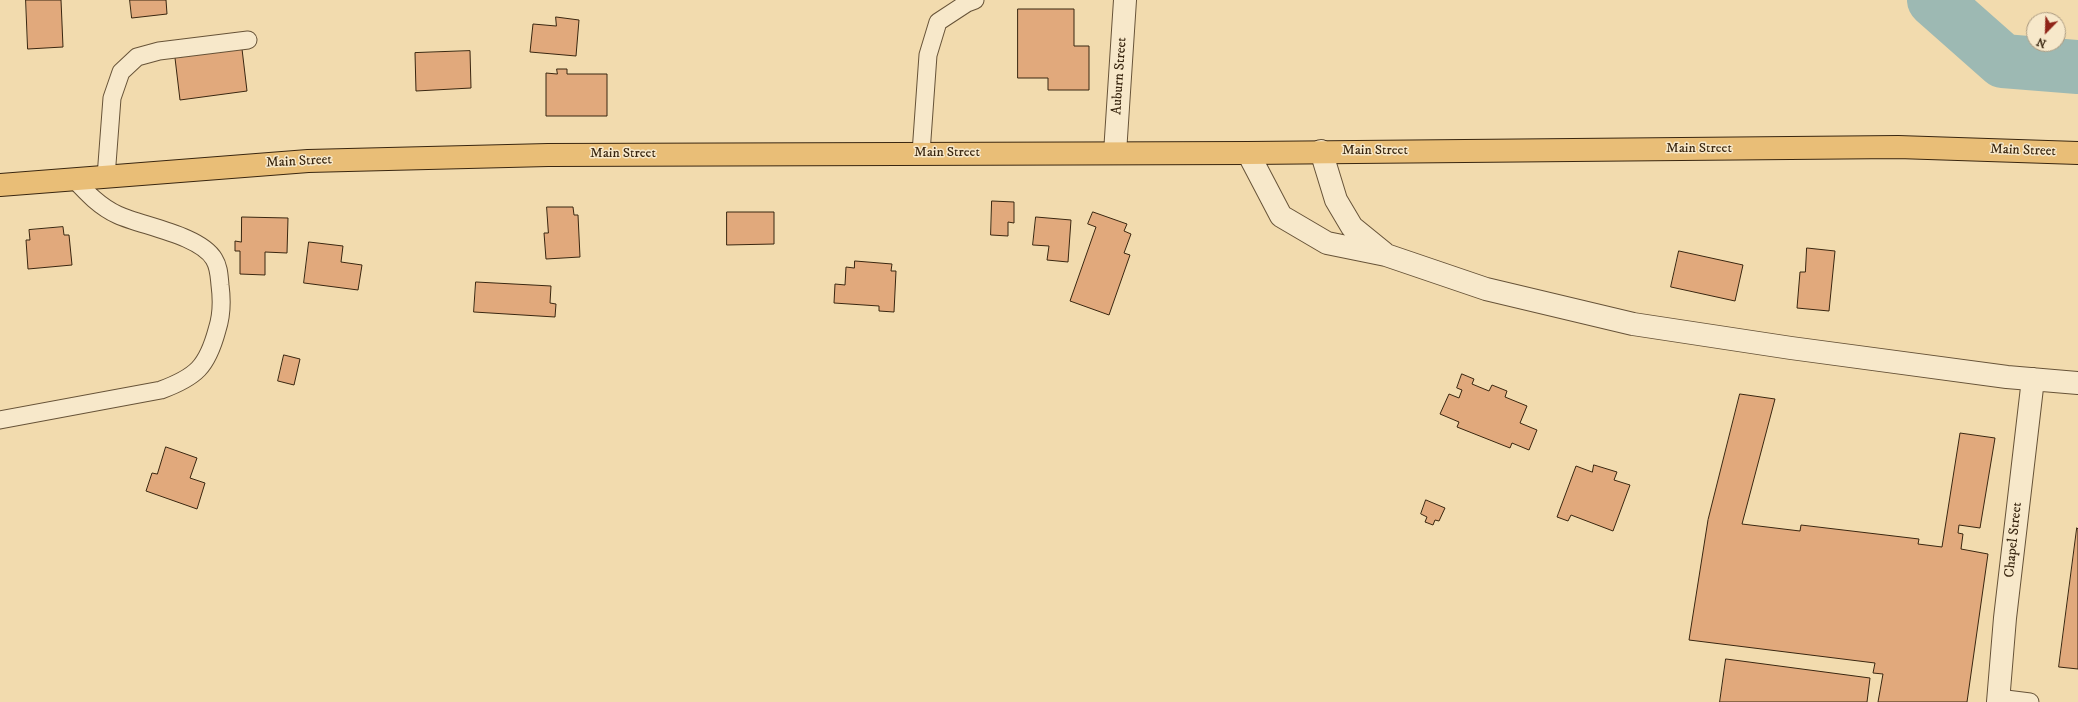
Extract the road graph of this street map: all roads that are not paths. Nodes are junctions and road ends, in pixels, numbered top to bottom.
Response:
1 (975, 0) edge
2 (1125, 0) edge
3 (248, 40) dead end
4 (1320, 151) junction
5 (921, 153) junction
6 (1115, 153) junction
7 (1248, 153) junction
8 (2078, 153) edge
9 (106, 177) junction
10 (74, 179) junction
11 (0, 185) edge
12 (1386, 255) junction
13 (2033, 379) junction
14 (2078, 383) edge
15 (0, 420) edge
16 (1998, 700) edge
17 (2030, 702) edge

1 - 5 lane
2 - 6 street, Auburn Street
3 - 9 lane
4 - 7 highway, Main Street
4 - 8 highway, Main Street
4 - 12 street, Main Street
5 - 6 highway, Main Street
5 - 9 highway, Main Street
6 - 7 highway, Main Street
7 - 12 street, Main Street
9 - 10 highway, Main Street
10 - 11 highway, Main Street
10 - 15 lane
12 - 13 street, Main Street
13 - 14 street, Main Street
13 - 16 street, Chapel Street
16 - 17 lane

